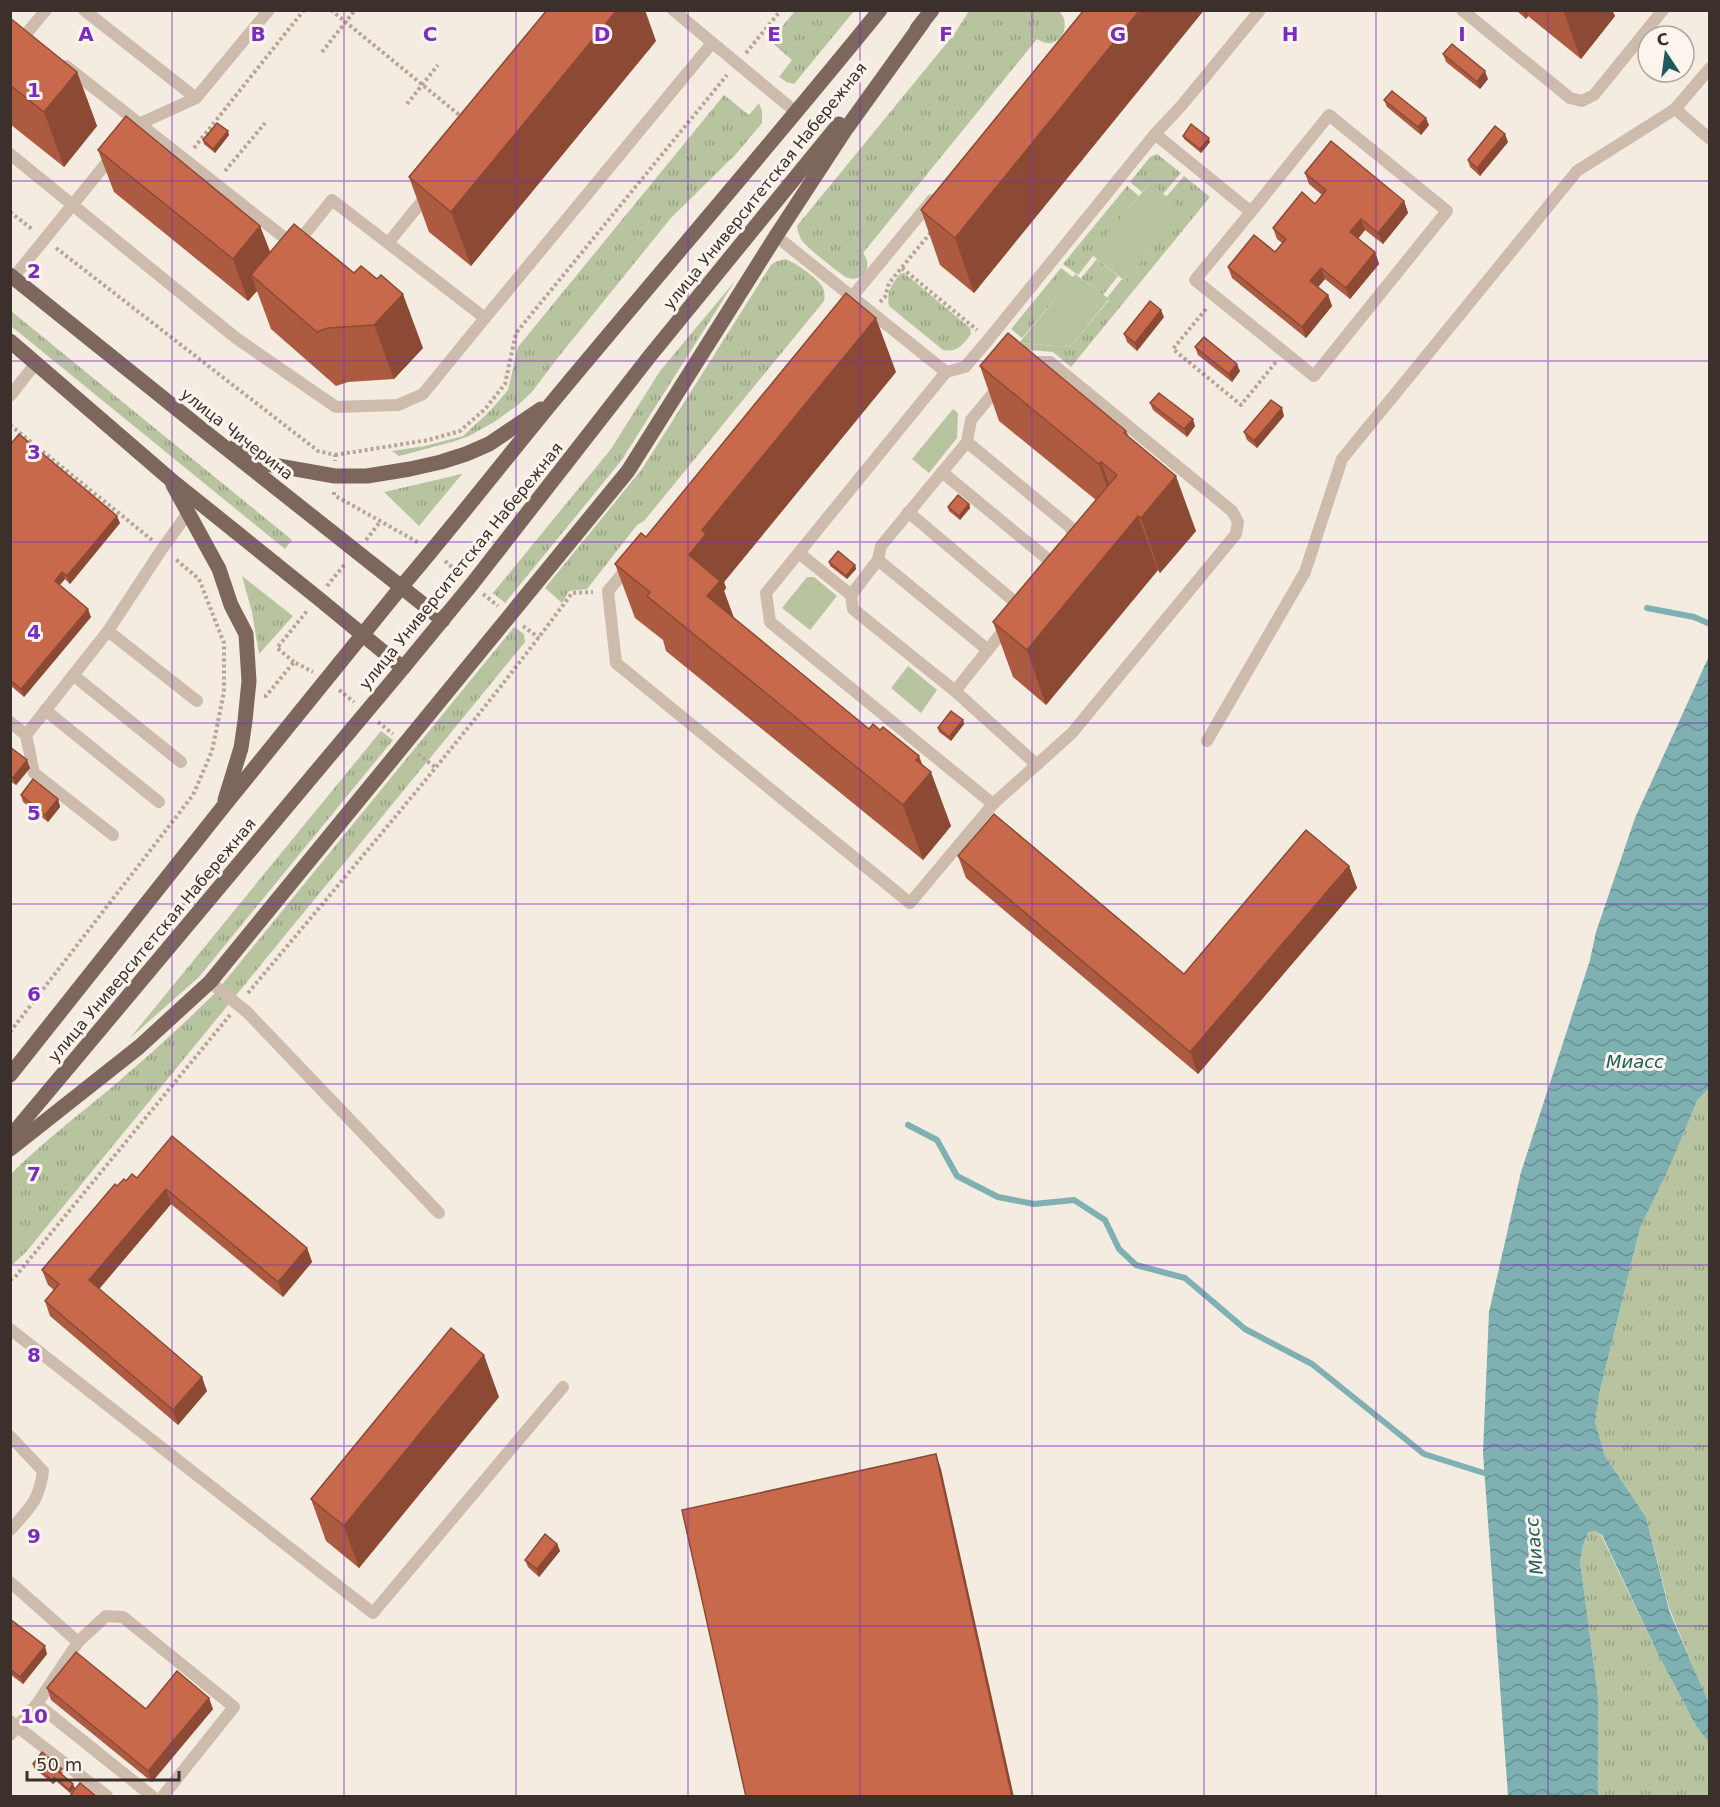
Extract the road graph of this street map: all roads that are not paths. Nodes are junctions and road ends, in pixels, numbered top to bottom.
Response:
1 (46, 10) edge
2 (84, 10) edge
3 (269, 10) edge
4 (673, 10) edge
5 (880, 10) edge
6 (1260, 10) edge
7 (1462, 10) edge
8 (1663, 10) edge
9 (928, 16) edge
10 (26, 34) edge
11 (712, 43) junction
12 (52, 55) edge
13 (1710, 68) edge
14 (196, 98) junction
15 (1675, 109) junction
16 (797, 113) junction
17 (139, 124) junction
18 (1155, 134) junction
19 (1710, 139) edge
20 (10, 154) edge
21 (437, 183) edge
22 (939, 192) edge
23 (73, 204) junction
24 (1251, 212) junction
25 (776, 236) junction
26 (388, 243) junction
27 (12, 277) edge
28 (853, 296) junction
29 (837, 315) edge
30 (485, 318) junction
31 (10, 341) edge
32 (36, 363) junction
33 (946, 372) junction
34 (10, 396) edge
35 (554, 400) junction
36 (202, 430) junction
37 (967, 442) junction
38 (942, 472) junction
39 (170, 479) junction
40 (908, 512) junction
41 (188, 513) junction
42 (798, 553) junction
43 (639, 554) edge
44 (878, 560) junction
45 (402, 586) junction
46 (851, 595) junction
47 (443, 620) junction
48 (108, 631) junction
49 (363, 635) junction
50 (988, 650) junction
51 (403, 668) junction
52 (73, 675) junction
53 (955, 691) junction
54 (197, 701) dead end
55 (45, 710) junction
56 (10, 722) edge
57 (26, 735) junction
58 (1207, 741) dead end
59 (181, 762) dead end
60 (1037, 765) junction
61 (159, 802) dead end
62 (993, 804) junction
63 (223, 807) junction
64 (113, 835) dead end
65 (210, 982) junction
66 (10, 1075) edge
67 (10, 1137) edge
68 (10, 1149) edge
69 (439, 1214) dead end
70 (10, 1329) edge
71 (563, 1387) dead end
72 (10, 1436) edge
73 (10, 1530) edge
74 (10, 1582) edge
75 (78, 1642) junction
76 (37, 1704) junction
77 (13, 1728) edge
78 (107, 1797) edge
79 (152, 1797) edge
80 (163, 1797) edge

1 - 10 lane
2 - 14 lane
3 - 14 lane
4 - 11 lane
5 - 16 main road, улица Университетская Набережная
6 - 18 lane
7 - 8 lane
9 - 25 main road
9 - 47 main road, улица Университетская Набережная
11 - 16 lane
11 - 30 lane
12 - 17 lane
13 - 15 lane
14 - 17 lane
15 - 19 lane
15 - 58 lane
16 - 35 main road, улица Университетская Набережная
17 - 23 lane
17 - 26 lane
18 - 24 lane
18 - 33 lane
20 - 23 lane
21 - 26 lane
22 - 28 lane
23 - 27 lane
23 - 30 lane
24 - 24 lane
25 - 28 lane
25 - 65 main road
26 - 30 lane
27 - 36 main road, улица Чичерина
28 - 29 lane
28 - 33 lane
31 - 32 main road
32 - 34 lane
32 - 39 main road
33 - 42 lane
35 - 36 main road
35 - 45 main road, улица Университетская Набережная
36 - 45 main road, улица Чичерина
37 - 38 lane
37 - 38 lane
37 - 60 lane
38 - 40 lane
39 - 41 main road
39 - 49 main road
40 - 44 lane
40 - 50 lane
41 - 48 lane
41 - 63 main road
42 - 46 lane
42 - 62 lane
43 - 62 lane
44 - 46 lane
44 - 50 lane
45 - 47 main road, улица Чичерина
45 - 49 main road, улица Университетская Набережная
46 - 53 lane
47 - 51 main road, улица Университетская Набережная
48 - 52 lane
48 - 54 lane
49 - 51 main road
49 - 63 main road, улица Университетская Набережная
50 - 53 lane
51 - 67 main road, улица Университетская Набережная
52 - 55 lane
52 - 59 lane
53 - 60 lane
55 - 57 lane
55 - 61 lane
56 - 57 lane
57 - 64 lane
60 - 62 lane
63 - 66 main road, улица Университетская Набережная
65 - 68 main road
65 - 69 lane
70 - 71 lane
72 - 73 lane
74 - 75 lane
75 - 76 lane
75 - 80 lane
76 - 77 lane
76 - 79 lane
77 - 78 lane

